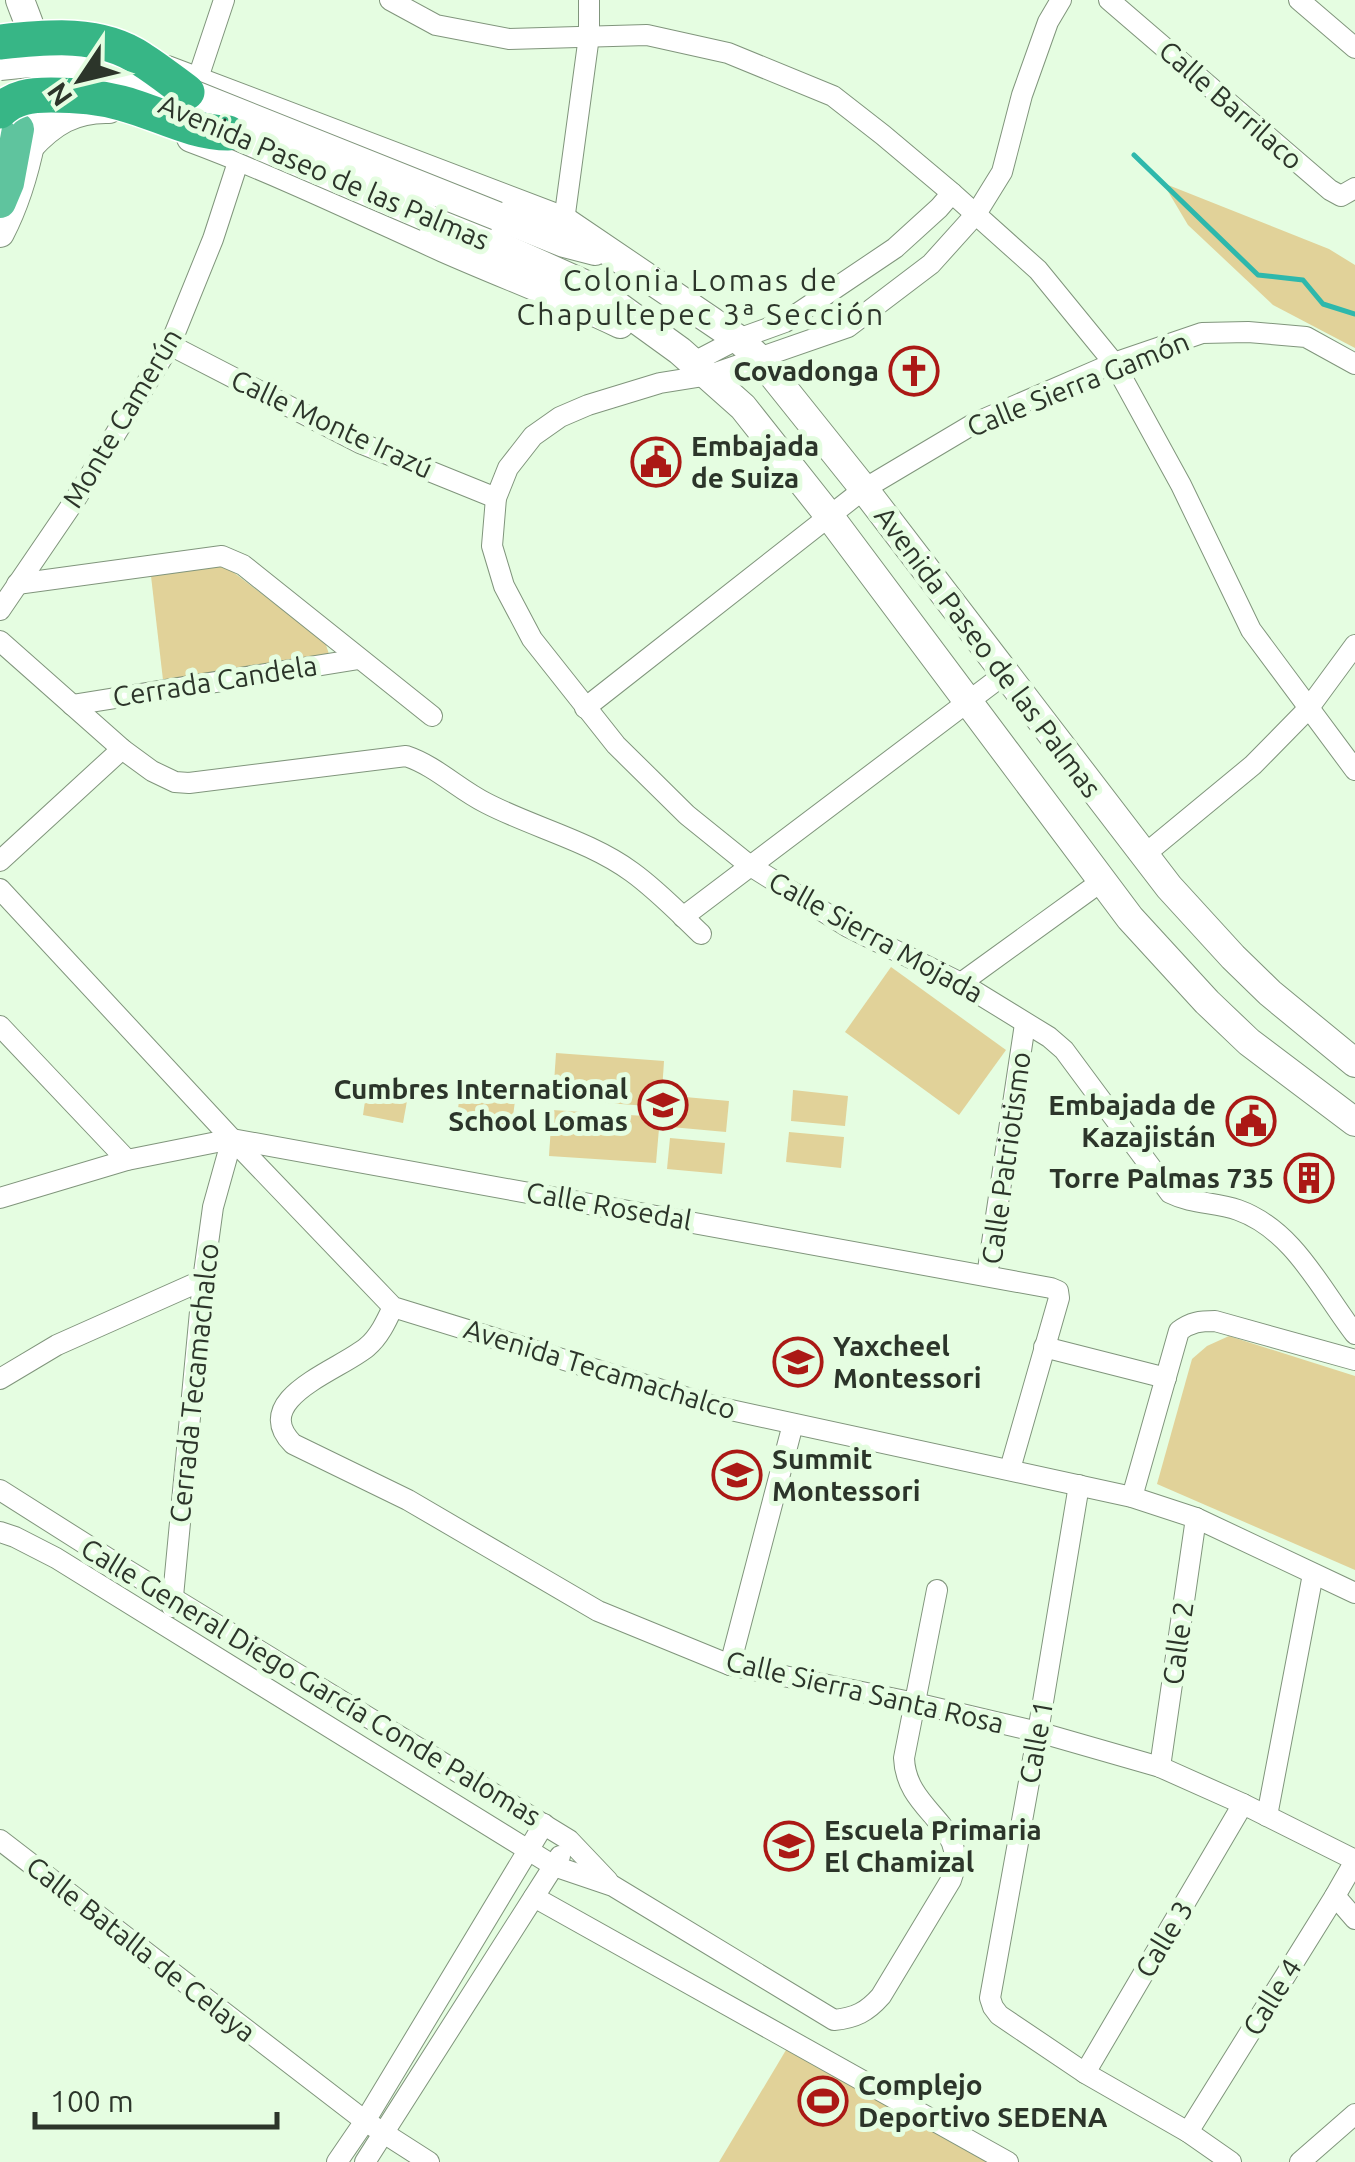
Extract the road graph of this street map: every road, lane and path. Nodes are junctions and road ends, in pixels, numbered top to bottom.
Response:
1 (20, 0) edge
2 (224, 0) edge
3 (390, 0) edge
4 (589, 0) edge
5 (1062, 0) edge
6 (1109, 0) edge
7 (1300, 0) edge
8 (589, 36) junction
9 (76, 45) junction
10 (1355, 48) edge
11 (136, 61) junction
12 (0, 66) edge
13 (11, 78) edge
14 (184, 84) junction
15 (118, 111) junction
16 (234, 145) junction
17 (1355, 188) edge
18 (952, 192) junction
19 (0, 202) edge
20 (976, 214) junction
21 (564, 221) junction
22 (0, 232) edge
23 (612, 254) junction
24 (738, 340) junction
25 (170, 345) junction
26 (760, 359) junction
27 (695, 363) junction
28 (1114, 363) junction
29 (1355, 364) edge
30 (864, 490) junction
31 (496, 498) junction
32 (830, 517) junction
33 (17, 584) junction
34 (0, 610) edge
35 (0, 641) edge
36 (1355, 646) edge
37 (359, 659) junction
38 (1006, 673) junction
39 (968, 700) junction
40 (72, 704) junction
41 (586, 708) junction
42 (1308, 709) junction
43 (432, 716) dead end
44 (122, 749) junction
45 (1355, 770) edge
46 (1124, 830) junction
47 (1144, 854) junction
48 (0, 861) edge
49 (749, 865) junction
50 (1094, 870) junction
51 (1170, 887) junction
52 (0, 889) edge
53 (683, 917) junction
54 (1130, 918) junction
55 (701, 934) dead end
56 (962, 983) junction
57 (1026, 1024) junction
58 (0, 1026) edge
59 (1355, 1063) edge
60 (1355, 1122) edge
61 (232, 1139) junction
62 (127, 1160) junction
63 (0, 1198) edge
64 (986, 1276) junction
65 (203, 1280) junction
66 (393, 1308) junction
67 (1355, 1334) edge
68 (1044, 1347) junction
69 (1355, 1360) edge
70 (2, 1374) edge
71 (1166, 1378) junction
72 (793, 1424) junction
73 (1010, 1469) junction
74 (1079, 1485) junction
75 (0, 1490) edge
76 (1132, 1497) junction
77 (1196, 1518) junction
78 (0, 1532) edge
79 (109, 1559) junction
80 (1314, 1574) junction
81 (94, 1583) junction
82 (938, 1590) dead end
83 (1355, 1593) edge
84 (173, 1598) junction
85 (170, 1629) junction
86 (730, 1665) junction
87 (916, 1703) junction
88 (1038, 1732) junction
89 (1160, 1768) junction
90 (1244, 1804) junction
91 (1267, 1816) junction
92 (544, 1824) junction
93 (0, 1840) edge
94 (569, 1840) junction
95 (529, 1851) junction
96 (0, 1854) edge
97 (1355, 1861) edge
98 (554, 1866) junction
99 (613, 1886) junction
100 (1336, 1896) junction
101 (534, 1897) junction
102 (1355, 1918) edge
103 (1085, 2073) junction
104 (1355, 2114) edge
105 (361, 2126) junction
106 (1188, 2132) junction
107 (375, 2147) edge
108 (337, 2162) edge
109 (404, 2162) edge
110 (428, 2162) edge
111 (1008, 2162) edge
112 (1230, 2162) edge
113 (1300, 2162) edge

1 - 9 main road
1 - 13 main road
2 - 14 street
3 - 8 street
4 - 8 street
5 - 20 street, Calle Sierra Mojada
6 - 17 street, Calle Barrilaco
7 - 10 street
8 - 18 street
8 - 21 street
9 - 11 main road, Avenida Paseo de las Palmas
9 - 13 main road, Avenida Paseo de las Palmas
11 - 13 main road
11 - 14 main road, Avenida Paseo de las Palmas
11 - 15 main road
12 - 14 main road, Avenida Paseo de las Palmas, bridge
13 - 14 highway, bridge
13 - 15 main road, Avenida Paseo de las Palmas
13 - 15 main road
13 - 16 highway, bridge
13 - 19 highway
13 - 22 main road
14 - 21 main road, Avenida Paseo de las Palmas
14 - 23 main road, Avenida Paseo de las Palmas, bridge
15 - 16 main road, Avenida Paseo de las Palmas
16 - 25 street, Monte Camerún
16 - 27 main road, Avenida Paseo de las Palmas
16 - 27 main road, Avenida Paseo de las Palmas, bridge
18 - 20 street
18 - 24 street, Calle Sierra Mojada
20 - 26 street, Calle Sierra Mojada
20 - 28 street
21 - 23 main road, Avenida Paseo de las Palmas
23 - 24 main road, Avenida Paseo de las Palmas
24 - 26 main road, Avenida Paseo de las Palmas
24 - 27 street, Calle Sierra Mojada
25 - 31 street, Calle Monte Irazú
25 - 33 street, Monte Camerún
26 - 27 street, Calle Sierra Mojada
26 - 30 main road, Avenida Paseo de las Palmas
27 - 31 street, Calle Sierra Mojada
27 - 32 main road, Avenida Paseo de las Palmas
28 - 29 street, Calle Sierra Gamón
28 - 30 street, Calle Sierra Gamón
28 - 42 street
30 - 32 street, Calle Sierra Gamón
30 - 38 main road, Avenida Paseo de las Palmas
31 - 41 street, Calle Sierra Mojada
32 - 39 main road, Avenida Paseo de las Palmas
32 - 41 street, Calle Sierra Gamón
33 - 34 street, Monte Camerún
33 - 37 street
35 - 40 street
36 - 42 street
37 - 40 street, Cerrada Candela
37 - 43 street
38 - 39 street
38 - 46 main road, Avenida Paseo de las Palmas
39 - 49 street
39 - 50 main road, Avenida Paseo de las Palmas
40 - 44 street
41 - 49 street, Calle Sierra Mojada
42 - 45 street
42 - 47 street
44 - 48 street
44 - 53 street
46 - 47 main road, Avenida Paseo de las Palmas
46 - 50 main road
47 - 51 main road, Avenida Paseo de las Palmas
49 - 53 street
49 - 56 street, Calle Sierra Mojada
50 - 54 main road, Avenida Paseo de las Palmas
50 - 56 street
51 - 54 main road
51 - 59 main road, Avenida Paseo de las Palmas
52 - 61 street, Avenida Tecamachalco
53 - 55 street
54 - 60 main road, Avenida Paseo de las Palmas
56 - 57 street, Calle Sierra Mojada
57 - 64 street, Calle Patriotismo
57 - 67 street, Calle Sierra Mojada
58 - 62 street
61 - 62 street
61 - 64 street, Calle Rosedal
61 - 65 street, Cerrada Tecamachalco
61 - 66 street, Avenida Tecamachalco
62 - 63 street
64 - 68 street, Calle Patriotismo
65 - 70 street
65 - 84 street, Cerrada Tecamachalco
66 - 72 street, Avenida Tecamachalco
66 - 86 street, Calle Sierra Santa Rosa
68 - 71 street
68 - 73 street, Calle Patriotismo
69 - 71 street
71 - 76 street
72 - 73 street, Avenida Tecamachalco
72 - 86 street
73 - 74 street, Avenida Tecamachalco
74 - 76 street, Avenida Tecamachalco
74 - 88 street, Calle 1
75 - 79 street, Calle General Diego García Conde Palomas
76 - 77 street, Avenida Tecamachalco
77 - 80 street, Avenida Tecamachalco
77 - 89 street, Calle 2
78 - 81 street, Calle General Diego García Conde Palomas
79 - 81 street
79 - 84 street, Calle General Diego García Conde Palomas
80 - 83 street, Avenida Tecamachalco
80 - 91 street
81 - 85 street, Calle General Diego García Conde Palomas
82 - 87 street
84 - 85 street, Cerrada Tecamachalco
84 - 92 street, Calle General Diego García Conde Palomas
85 - 95 street, Calle General Diego García Conde Palomas
86 - 87 street, Calle Sierra Santa Rosa
87 - 88 street, Calle Sierra Santa Rosa
87 - 99 street, Calle General Diego García Conde Palomas
88 - 89 street, Calle Sierra Santa Rosa
88 - 103 street, Calle 1
89 - 90 street, Calle Sierra Santa Rosa
90 - 91 street, Calle Sierra Santa Rosa
90 - 103 street, Calle 3
91 - 97 street, Calle Sierra Santa Rosa
92 - 94 street, Calle General Diego García Conde Palomas
92 - 95 street
93 - 105 street, Calle Batalla de Celaya
94 - 98 street
94 - 99 street, Calle General Diego García Conde Palomas
95 - 98 street, Calle General Diego García Conde Palomas
95 - 105 street
96 - 105 street, Calle Batalla de Celaya
97 - 100 street, Calle 4
98 - 99 street, Calle General Diego García Conde Palomas
98 - 101 street
100 - 102 street
100 - 106 street, Calle 4
101 - 107 street
101 - 111 street
103 - 106 street
104 - 113 street
105 - 107 street, Calle Batalla de Celaya
105 - 108 street
106 - 112 street
107 - 109 street, Calle Batalla de Celaya
107 - 110 street, Calle Batalla de Celaya

